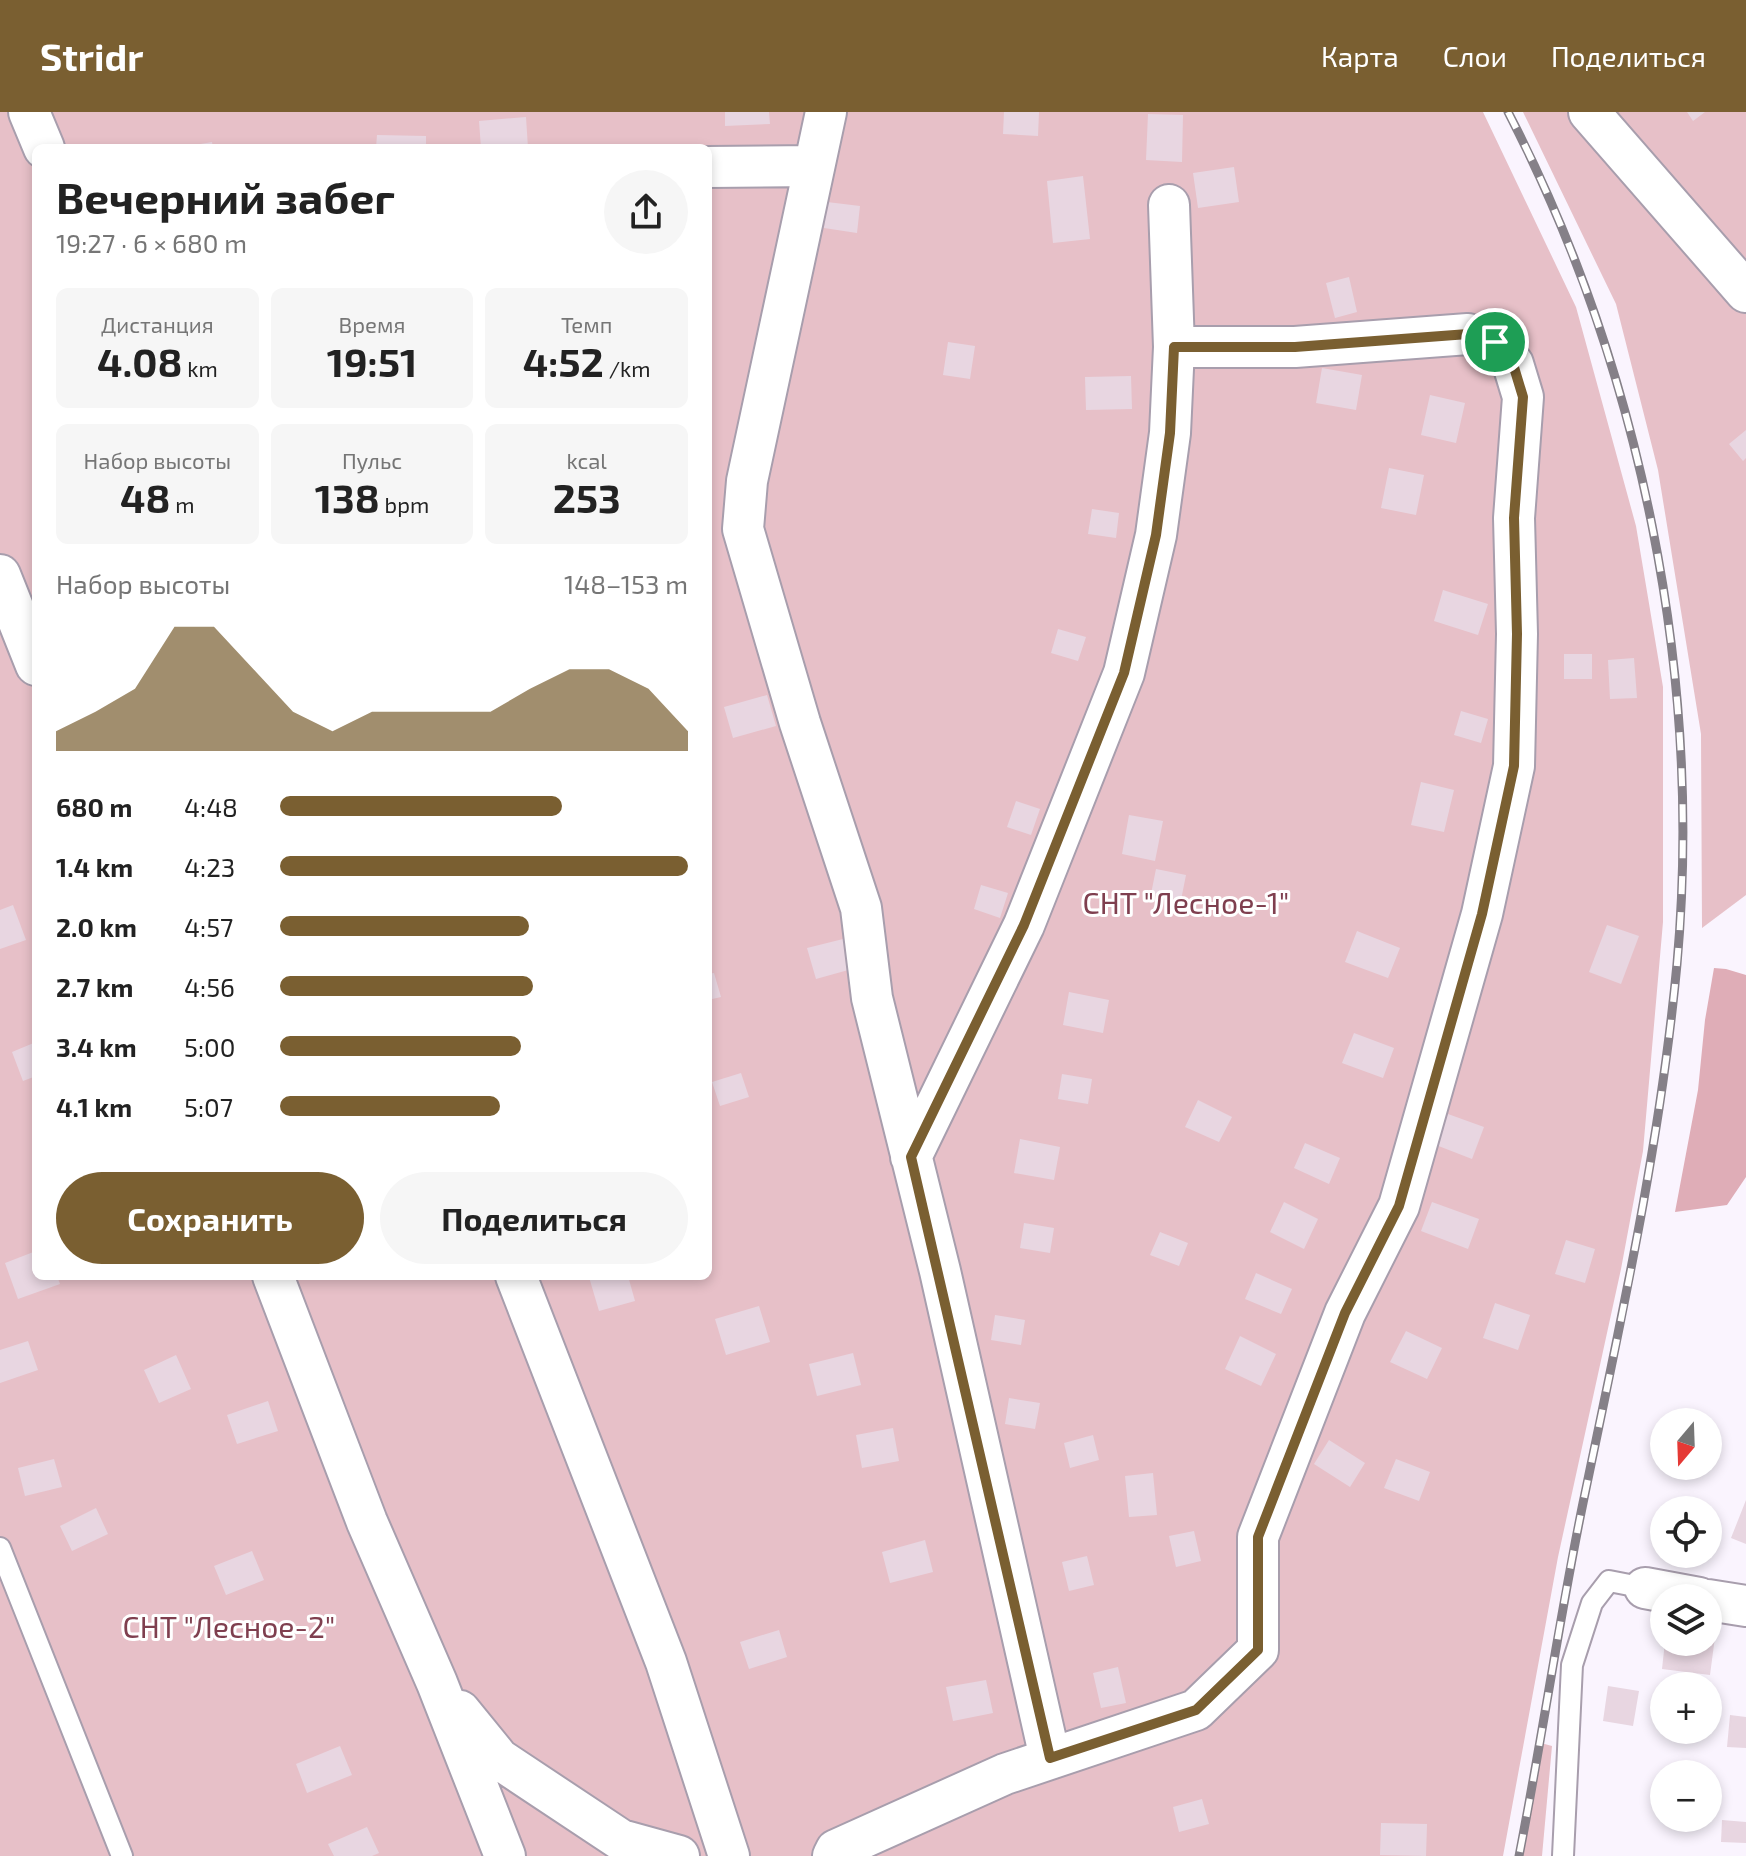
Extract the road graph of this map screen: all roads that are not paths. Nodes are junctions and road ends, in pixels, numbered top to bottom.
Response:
1 (29, 112) edge
2 (826, 112) edge
3 (1589, 112) edge
4 (42, 144) edge
5 (814, 166) junction
6 (712, 167) edge
7 (1169, 205) dead end
8 (1746, 292) edge
9 (1174, 347) junction
10 (0, 575) edge
11 (32, 655) edge
12 (911, 1157) junction
13 (275, 1280) edge
14 (518, 1280) edge
15 (0, 1548) edge
16 (1645, 1588) joint
17 (1650, 1589) edge
18 (1722, 1602) edge
19 (1746, 1606) edge
20 (437, 1683) junction
21 (1050, 1758) junction
22 (122, 1856) edge
23 (505, 1856) edge
24 (679, 1856) edge
25 (729, 1856) edge
26 (833, 1856) edge
27 (1563, 1856) edge

1 - 4 street
2 - 5 street
3 - 8 street
5 - 6 street
5 - 12 street
7 - 9 street
9 - 12 street
9 - 21 street
10 - 11 street
12 - 21 street
13 - 20 street
14 - 25 street
15 - 22 lane
16 - 17 street
16 - 27 lane
18 - 19 street
20 - 23 street
20 - 24 street
21 - 26 street

